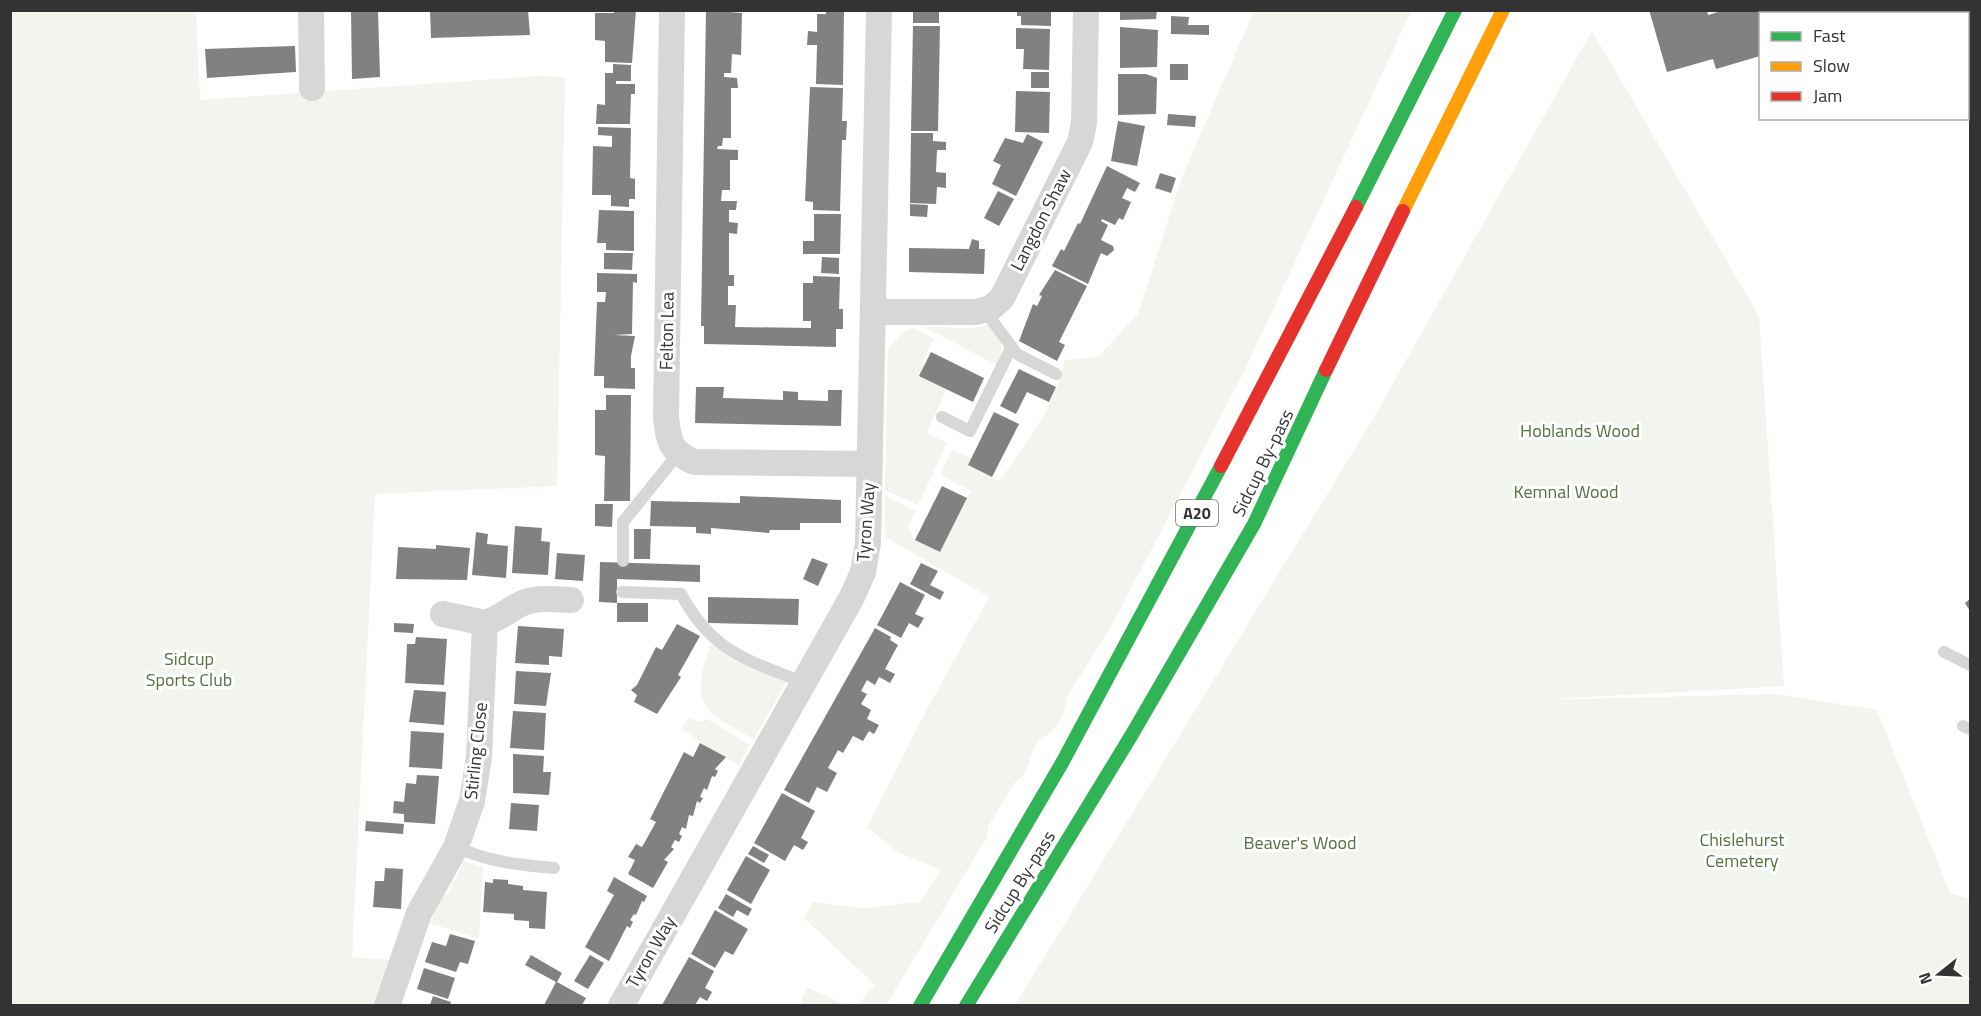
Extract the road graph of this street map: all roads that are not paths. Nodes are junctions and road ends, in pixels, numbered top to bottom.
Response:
1 (311, 10) edge
2 (672, 10) edge
3 (879, 10) edge
4 (1086, 10) edge
5 (1455, 10) edge
6 (1503, 10) edge
7 (1488, 72) dead end
8 (312, 88) dead end
9 (1353, 181) dead end
10 (1354, 308) junction
11 (984, 310) junction
12 (874, 312) junction
13 (1285, 347) junction
14 (1011, 348) junction
15 (1056, 374) dead end
16 (942, 417) dead end
17 (678, 454) junction
18 (870, 464) junction
19 (623, 561) dead end
20 (622, 592) dead end
21 (571, 600) dead end
22 (443, 614) dead end
23 (485, 623) junction
24 (1944, 652) dead end
25 (1971, 665) edge
26 (805, 683) junction
27 (456, 848) junction
28 (554, 868) dead end
29 (387, 1005) edge
30 (621, 1005) edge
31 (920, 1005) edge
32 (966, 1005) edge

1 - 8 street
2 - 17 street, Felton Lea
3 - 12 street, Tyron Way
4 - 11 street, Langdon Shaw
5 - 13 highway, Sidcup By-pass / A20
6 - 10 highway, Sidcup By-pass
7 - 10 highway
9 - 13 highway, A20
10 - 32 highway, Sidcup By-pass
11 - 12 street
11 - 14 lane
12 - 18 street, Tyron Way
13 - 31 highway, Sidcup By-pass / A20
14 - 15 lane
14 - 16 lane
17 - 18 street
17 - 19 lane
18 - 26 street, Tyron Way
20 - 26 lane
21 - 23 street
22 - 23 street
23 - 27 street, Stirling Close
24 - 25 lane
26 - 30 street, Tyron Way
27 - 28 lane
27 - 29 street, Stirling Close

